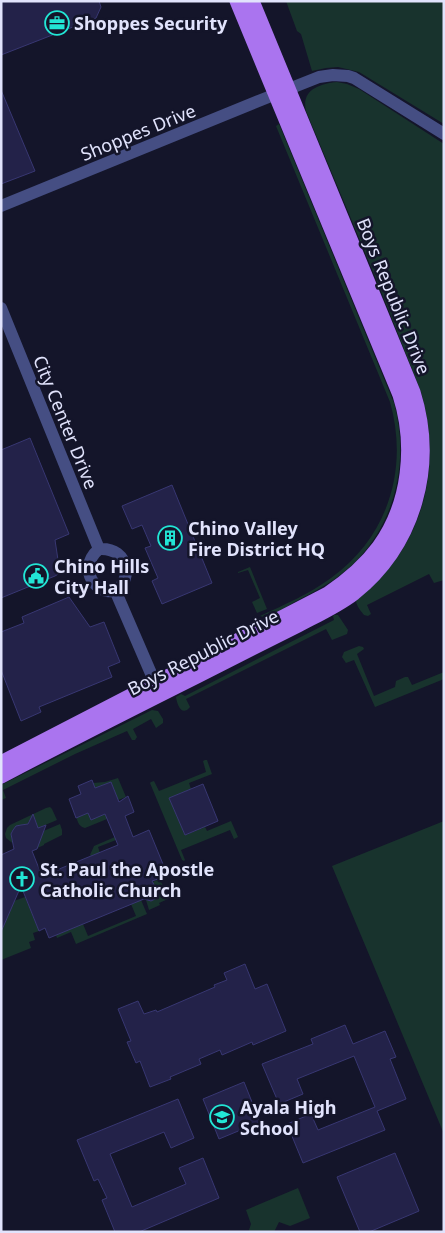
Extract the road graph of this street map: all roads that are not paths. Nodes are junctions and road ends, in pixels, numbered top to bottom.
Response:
1 (238, 1) edge
2 (252, 1) edge
3 (282, 92) junction
4 (444, 134) edge
5 (1, 206) edge
6 (1, 308) edge
7 (99, 549) junction
8 (115, 590) junction
9 (158, 689) junction
10 (1, 762) edge
11 (1, 776) edge

1 - 3 main road, Boys Republic Drive
2 - 3 main road, Boys Republic Drive
3 - 4 street, Shoppes Drive
3 - 5 street, Shoppes Drive
3 - 9 main road, Boys Republic Drive
6 - 7 street, City Center Drive
7 - 8 street
7 - 8 street
8 - 9 street
9 - 10 main road, Boys Republic Drive
9 - 11 main road, Boys Republic Drive

